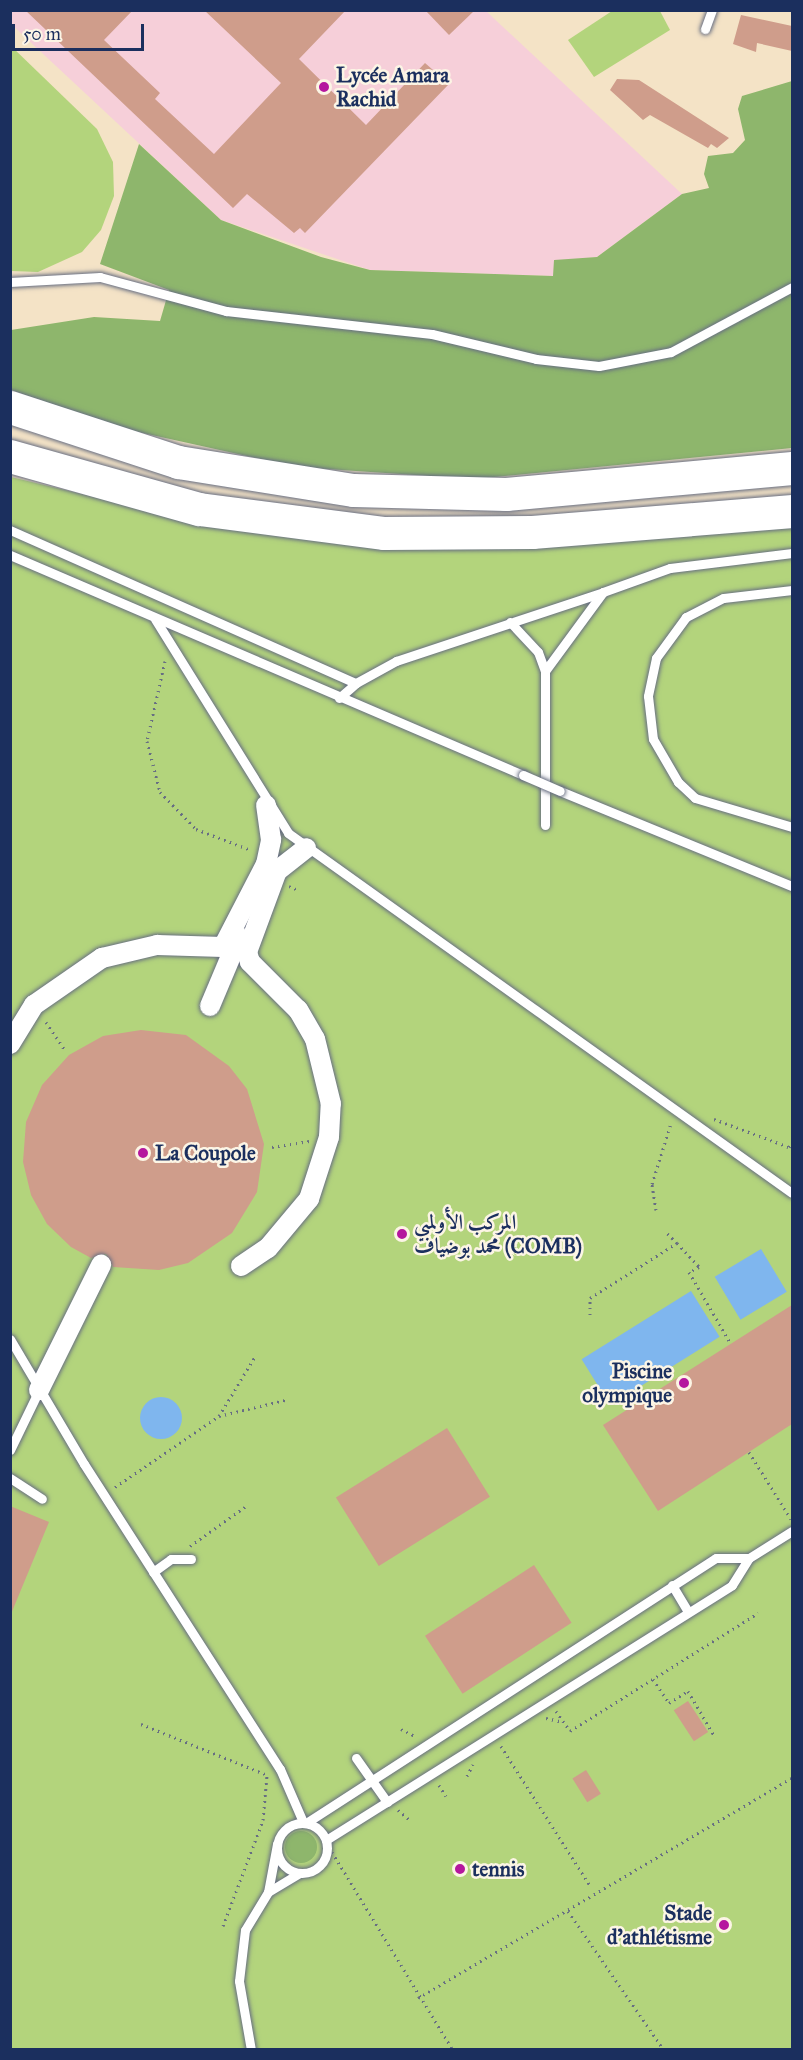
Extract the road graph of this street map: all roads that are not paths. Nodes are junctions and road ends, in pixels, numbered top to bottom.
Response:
1 (712, 10) edge
2 (705, 29) dead end
3 (10, 282) edge
4 (792, 287) edge
5 (10, 407) edge
6 (10, 456) edge
7 (792, 468) edge
8 (792, 511) edge
9 (10, 530) edge
10 (792, 553) edge
11 (10, 555) edge
12 (792, 590) edge
13 (603, 592) junction
14 (154, 619) junction
15 (510, 622) junction
16 (544, 671) junction
17 (356, 683) junction
18 (339, 698) junction
19 (266, 805) junction
20 (544, 825) dead end
21 (792, 827) edge
22 (306, 848) junction
23 (267, 877) junction
24 (792, 886) edge
25 (254, 907) junction
26 (210, 1006) dead end
27 (10, 1044) edge
28 (792, 1193) edge
29 (101, 1264) dead end
30 (241, 1266) dead end
31 (10, 1339) edge
32 (39, 1390) junction
33 (10, 1450) edge
34 (10, 1478) edge
35 (42, 1499) dead end
36 (792, 1531) edge
37 (749, 1558) junction
38 (191, 1559) dead end
39 (153, 1572) junction
40 (672, 1585) junction
41 (688, 1612) junction
42 (356, 1758) dead end
43 (371, 1779) junction
44 (387, 1802) junction
45 (305, 1822) junction
46 (327, 1842) junction
47 (277, 1844) junction
48 (300, 1873) junction
49 (268, 1892) junction
50 (251, 2049) edge

1 - 2 lane
3 - 4 lane
5 - 7 highway
6 - 8 highway
9 - 17 lane
10 - 13 lane
11 - 14 lane
12 - 21 lane
13 - 15 lane
13 - 16 lane
14 - 18 lane
14 - 19 lane
15 - 16 lane
15 - 17 lane
16 - 20 lane
17 - 18 lane
18 - 24 lane, bridge
19 - 22 lane
19 - 23 street
22 - 23 street
22 - 28 lane
23 - 25 street
25 - 26 street
25 - 27 street
25 - 30 street
29 - 32 street
31 - 32 lane
32 - 33 lane
32 - 39 lane
34 - 35 lane
36 - 37 lane
37 - 40 lane
37 - 41 lane
38 - 39 lane
39 - 45 lane
40 - 41 lane
40 - 43 lane
41 - 44 lane
42 - 43 lane
43 - 44 lane
43 - 45 lane
44 - 46 lane
45 - 46 lane
45 - 47 lane
46 - 48 lane
47 - 48 lane
47 - 49 lane
48 - 49 lane
49 - 50 lane

